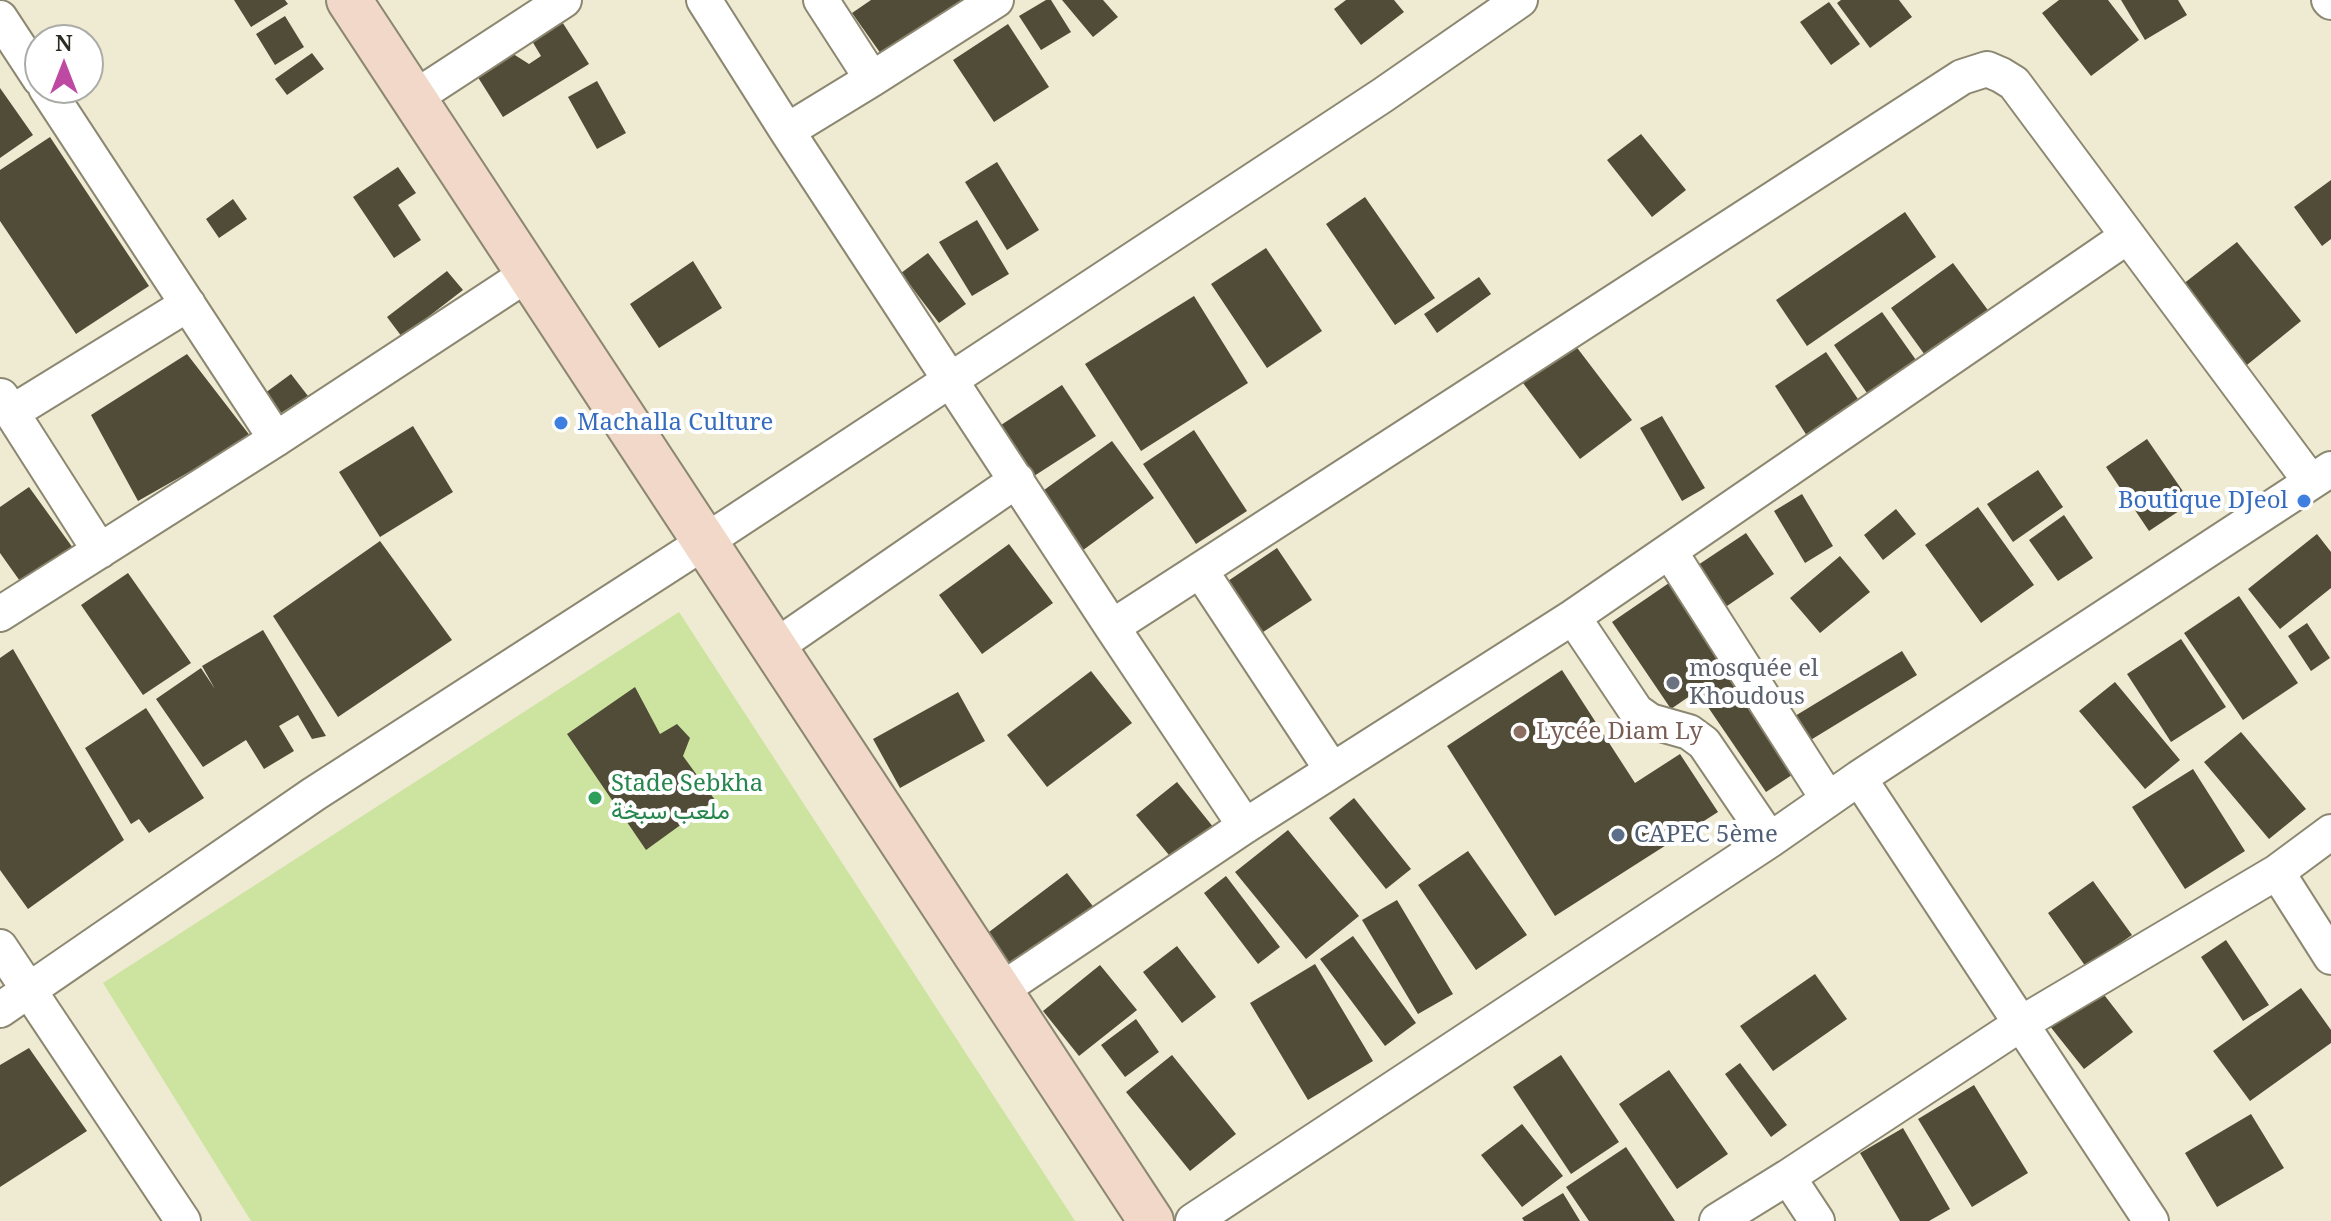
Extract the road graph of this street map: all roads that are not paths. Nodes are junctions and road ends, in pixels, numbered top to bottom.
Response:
1 (15, 0) edge
2 (349, 0) edge
3 (564, 0) edge
4 (704, 0) edge
5 (821, 0) edge
6 (996, 0) edge
7 (1520, 0) edge
8 (0, 10) edge
9 (0, 18) edge
10 (24, 55) edge
11 (872, 79) junction
12 (414, 98) junction
13 (57, 104) edge
14 (787, 131) junction
15 (2128, 236) junction
16 (529, 273) junction
17 (188, 304) junction
18 (951, 379) junction
19 (6, 404) edge
20 (276, 439) junction
21 (2321, 475) edge
22 (1017, 480) junction
23 (706, 541) junction
24 (100, 551) junction
25 (1670, 552) junction
26 (1200, 570) junction
27 (0, 614) edge
28 (1573, 617) junction
29 (1112, 627) junction
30 (775, 647) junction
31 (1332, 770) junction
32 (1859, 778) junction
33 (1828, 799) junction
34 (1245, 826) junction
35 (2331, 832) edge
36 (1770, 840) junction
37 (2277, 872) junction
38 (0, 947) edge
39 (2331, 957) edge
40 (30, 990) junction
41 (1001, 990) junction
42 (0, 1010) edge
43 (2022, 1023) junction
44 (1788, 1177) junction
45 (183, 1221) edge
46 (1151, 1221) edge
47 (1193, 1221) edge
48 (1717, 1221) edge
49 (1817, 1221) edge
50 (2151, 1221) edge

1 - 8 street
2 - 12 street
3 - 12 street
4 - 14 street
5 - 11 street
6 - 11 street
7 - 18 street
9 - 10 street
11 - 14 street
12 - 16 street
13 - 17 street
14 - 18 street
15 - 21 street
15 - 25 street
15 - 26 street
16 - 20 street
16 - 23 street
17 - 19 street
17 - 20 street
18 - 22 street
18 - 23 street
19 - 24 street
20 - 24 street
21 - 32 street
22 - 29 street
22 - 30 street
23 - 30 street
23 - 40 street
24 - 27 street
25 - 28 street
25 - 33 street
26 - 29 street
26 - 31 street
28 - 31 street
28 - 36 street
29 - 34 street
30 - 41 street
31 - 34 street
32 - 33 street
32 - 43 street
33 - 36 street
34 - 41 street
35 - 37 street
36 - 47 street
37 - 39 street
37 - 43 street
38 - 40 street
40 - 42 street
40 - 45 street
41 - 46 street
43 - 44 street
43 - 50 street
44 - 48 street
44 - 49 street

